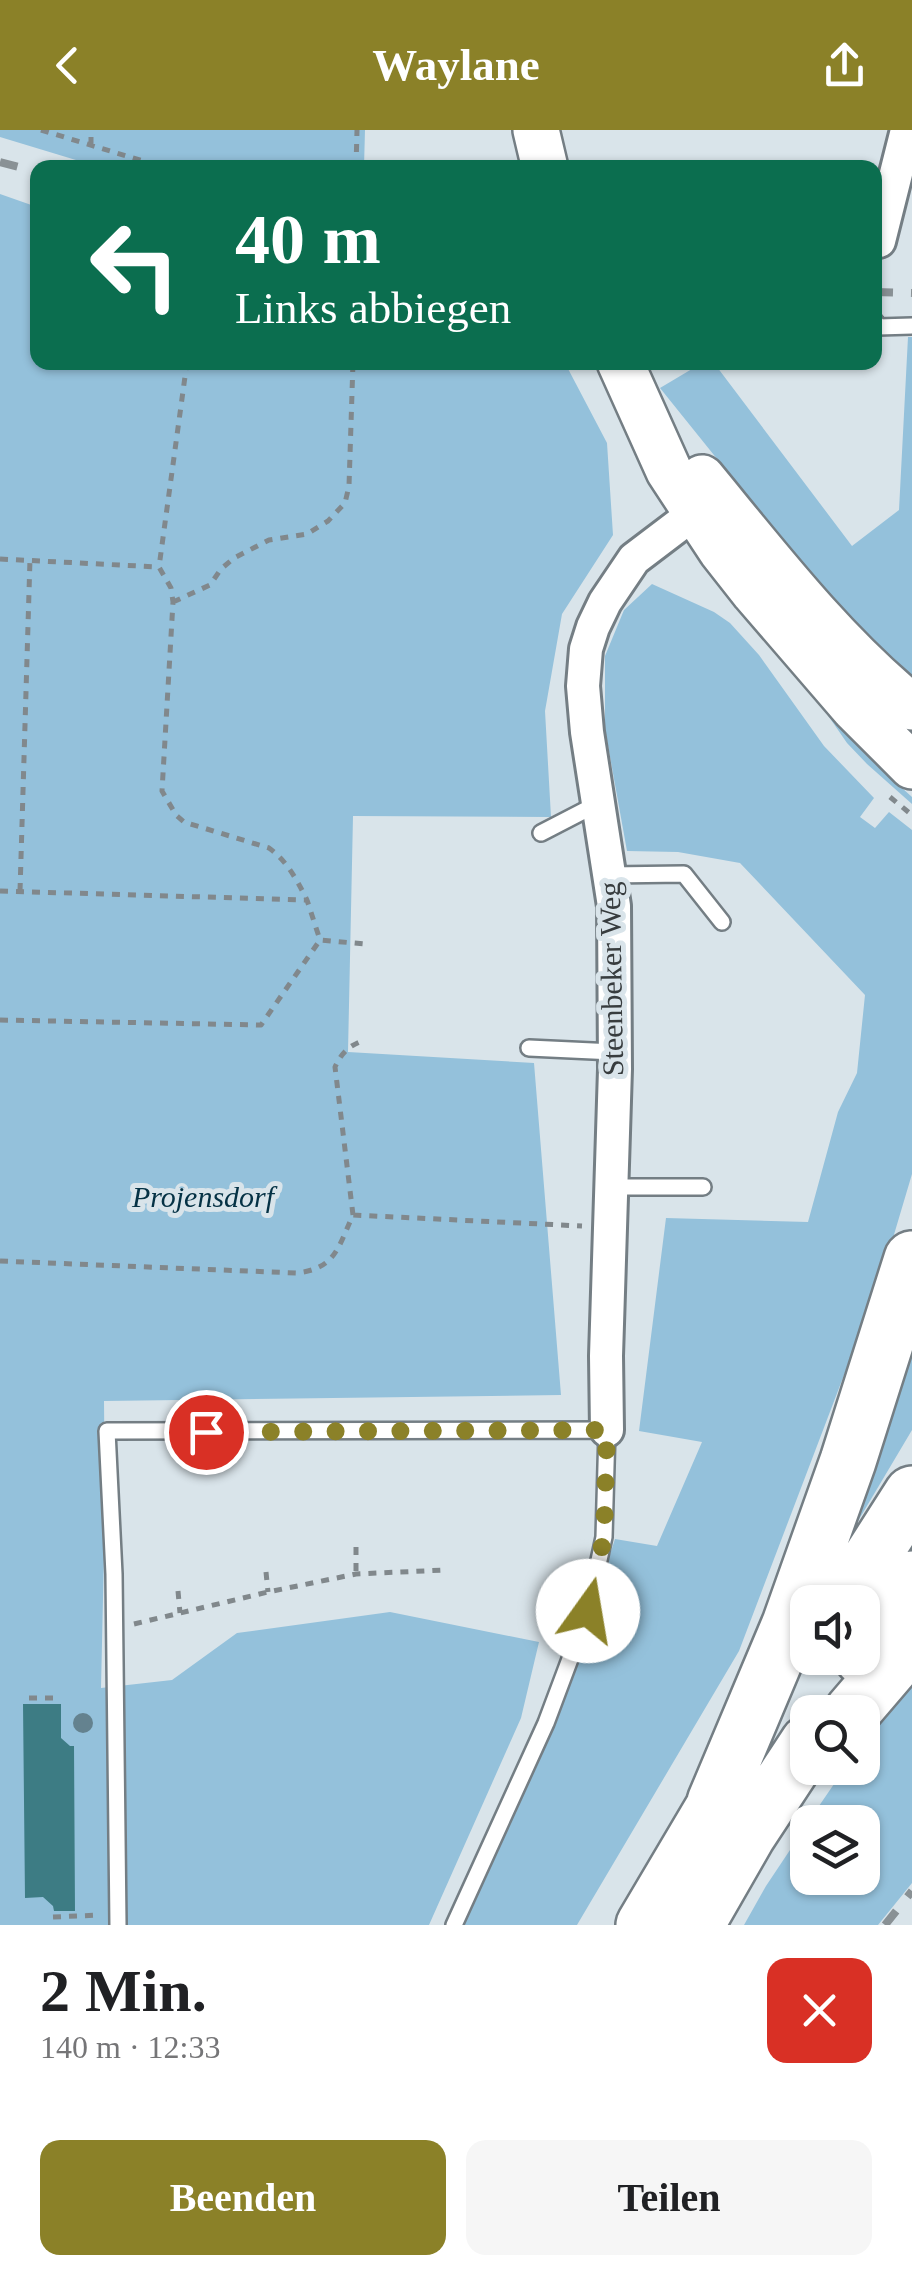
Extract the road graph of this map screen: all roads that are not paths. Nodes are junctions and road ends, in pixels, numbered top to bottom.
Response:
1 (536, 130) edge
2 (906, 130) edge
3 (543, 160) edge
4 (882, 229) edge
5 (912, 326) edge
6 (882, 327) edge
7 (625, 374) edge
8 (706, 504) junction
9 (912, 707) edge
10 (912, 766) edge
11 (598, 803) junction
12 (540, 833) dead end
13 (609, 875) junction
14 (722, 922) dead end
15 (529, 1048) dead end
16 (614, 1052) junction
17 (611, 1187) junction
18 (703, 1187) dead end
19 (912, 1259) edge
20 (607, 1430) junction
21 (912, 1494) edge
22 (912, 1579) edge
23 (854, 1585) edge
24 (880, 1629) edge
25 (912, 1642) edge
26 (800, 1675) edge
27 (867, 1695) edge
28 (790, 1761) edge
29 (790, 1778) edge
30 (731, 1819) junction
31 (118, 1919) edge
32 (454, 1925) edge
33 (644, 1925) edge
34 (696, 1925) edge

1 - 3 main road
2 - 4 street
5 - 6 lane
7 - 8 main road
8 - 9 main road
8 - 10 main road
8 - 11 street, Steenbeker Weg
11 - 12 lane
11 - 13 street, Steenbeker Weg
13 - 14 lane
13 - 16 street, Steenbeker Weg
15 - 16 lane
16 - 17 street, Steenbeker Weg
17 - 18 lane
17 - 20 street, Steenbeker Weg
19 - 30 highway
20 - 31 lane
20 - 32 lane
21 - 23 highway
22 - 24 highway
25 - 27 highway
26 - 30 highway
28 - 30 highway
29 - 30 highway
30 - 33 highway
30 - 34 highway

